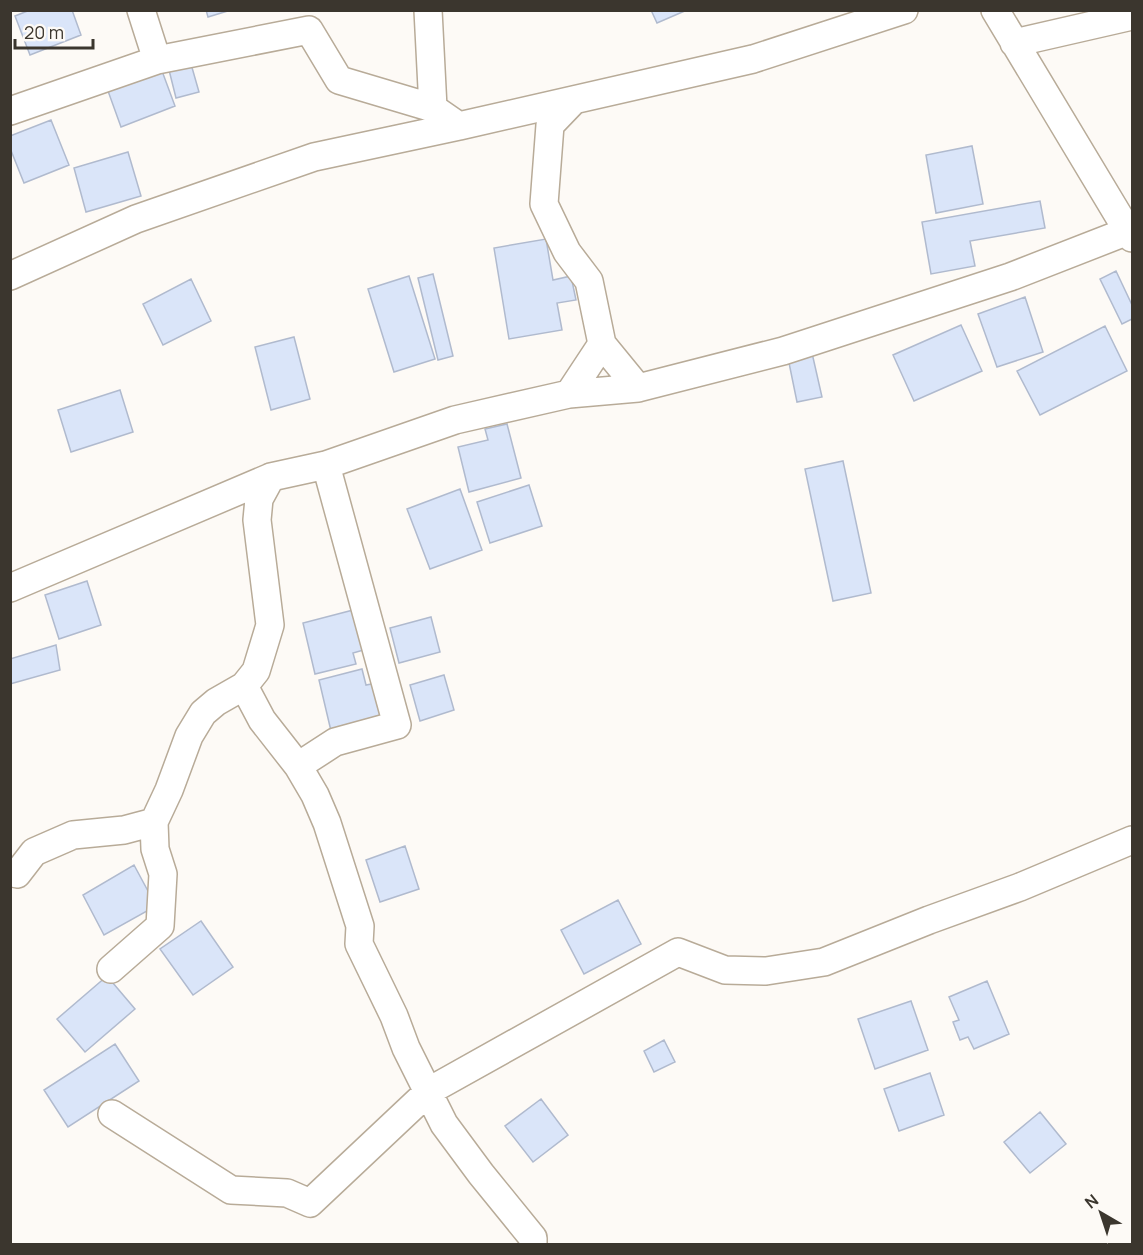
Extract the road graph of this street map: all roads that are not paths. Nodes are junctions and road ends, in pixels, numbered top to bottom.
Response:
1 (141, 10) edge
2 (428, 10) edge
3 (904, 10) edge
4 (994, 10) edge
5 (1132, 16) edge
6 (1014, 43) junction
7 (157, 60) junction
8 (574, 100) junction
9 (433, 108) junction
10 (10, 111) edge
11 (459, 126) junction
12 (1130, 235) edge
13 (10, 276) edge
14 (602, 345) junction
15 (638, 388) junction
16 (569, 394) junction
17 (326, 465) junction
18 (271, 477) junction
19 (10, 588) edge
20 (244, 686) junction
21 (298, 766) junction
22 (154, 822) junction
23 (1132, 840) edge
24 (17, 874) dead end
25 (111, 969) dead end
26 (429, 1091) junction
27 (112, 1114) dead end
28 (533, 1245) edge

1 - 7 street
2 - 9 street
3 - 8 street
4 - 6 street
5 - 6 street
6 - 12 street
7 - 9 street
7 - 10 street
8 - 11 street
8 - 14 street
9 - 11 street
11 - 13 street
12 - 15 street
14 - 15 street
14 - 16 street
15 - 16 street
16 - 17 street
17 - 18 street
17 - 21 street
18 - 19 street
18 - 20 street
20 - 21 street
20 - 22 street
21 - 26 street
22 - 24 street
22 - 25 street
23 - 26 street
26 - 27 street
26 - 28 street

